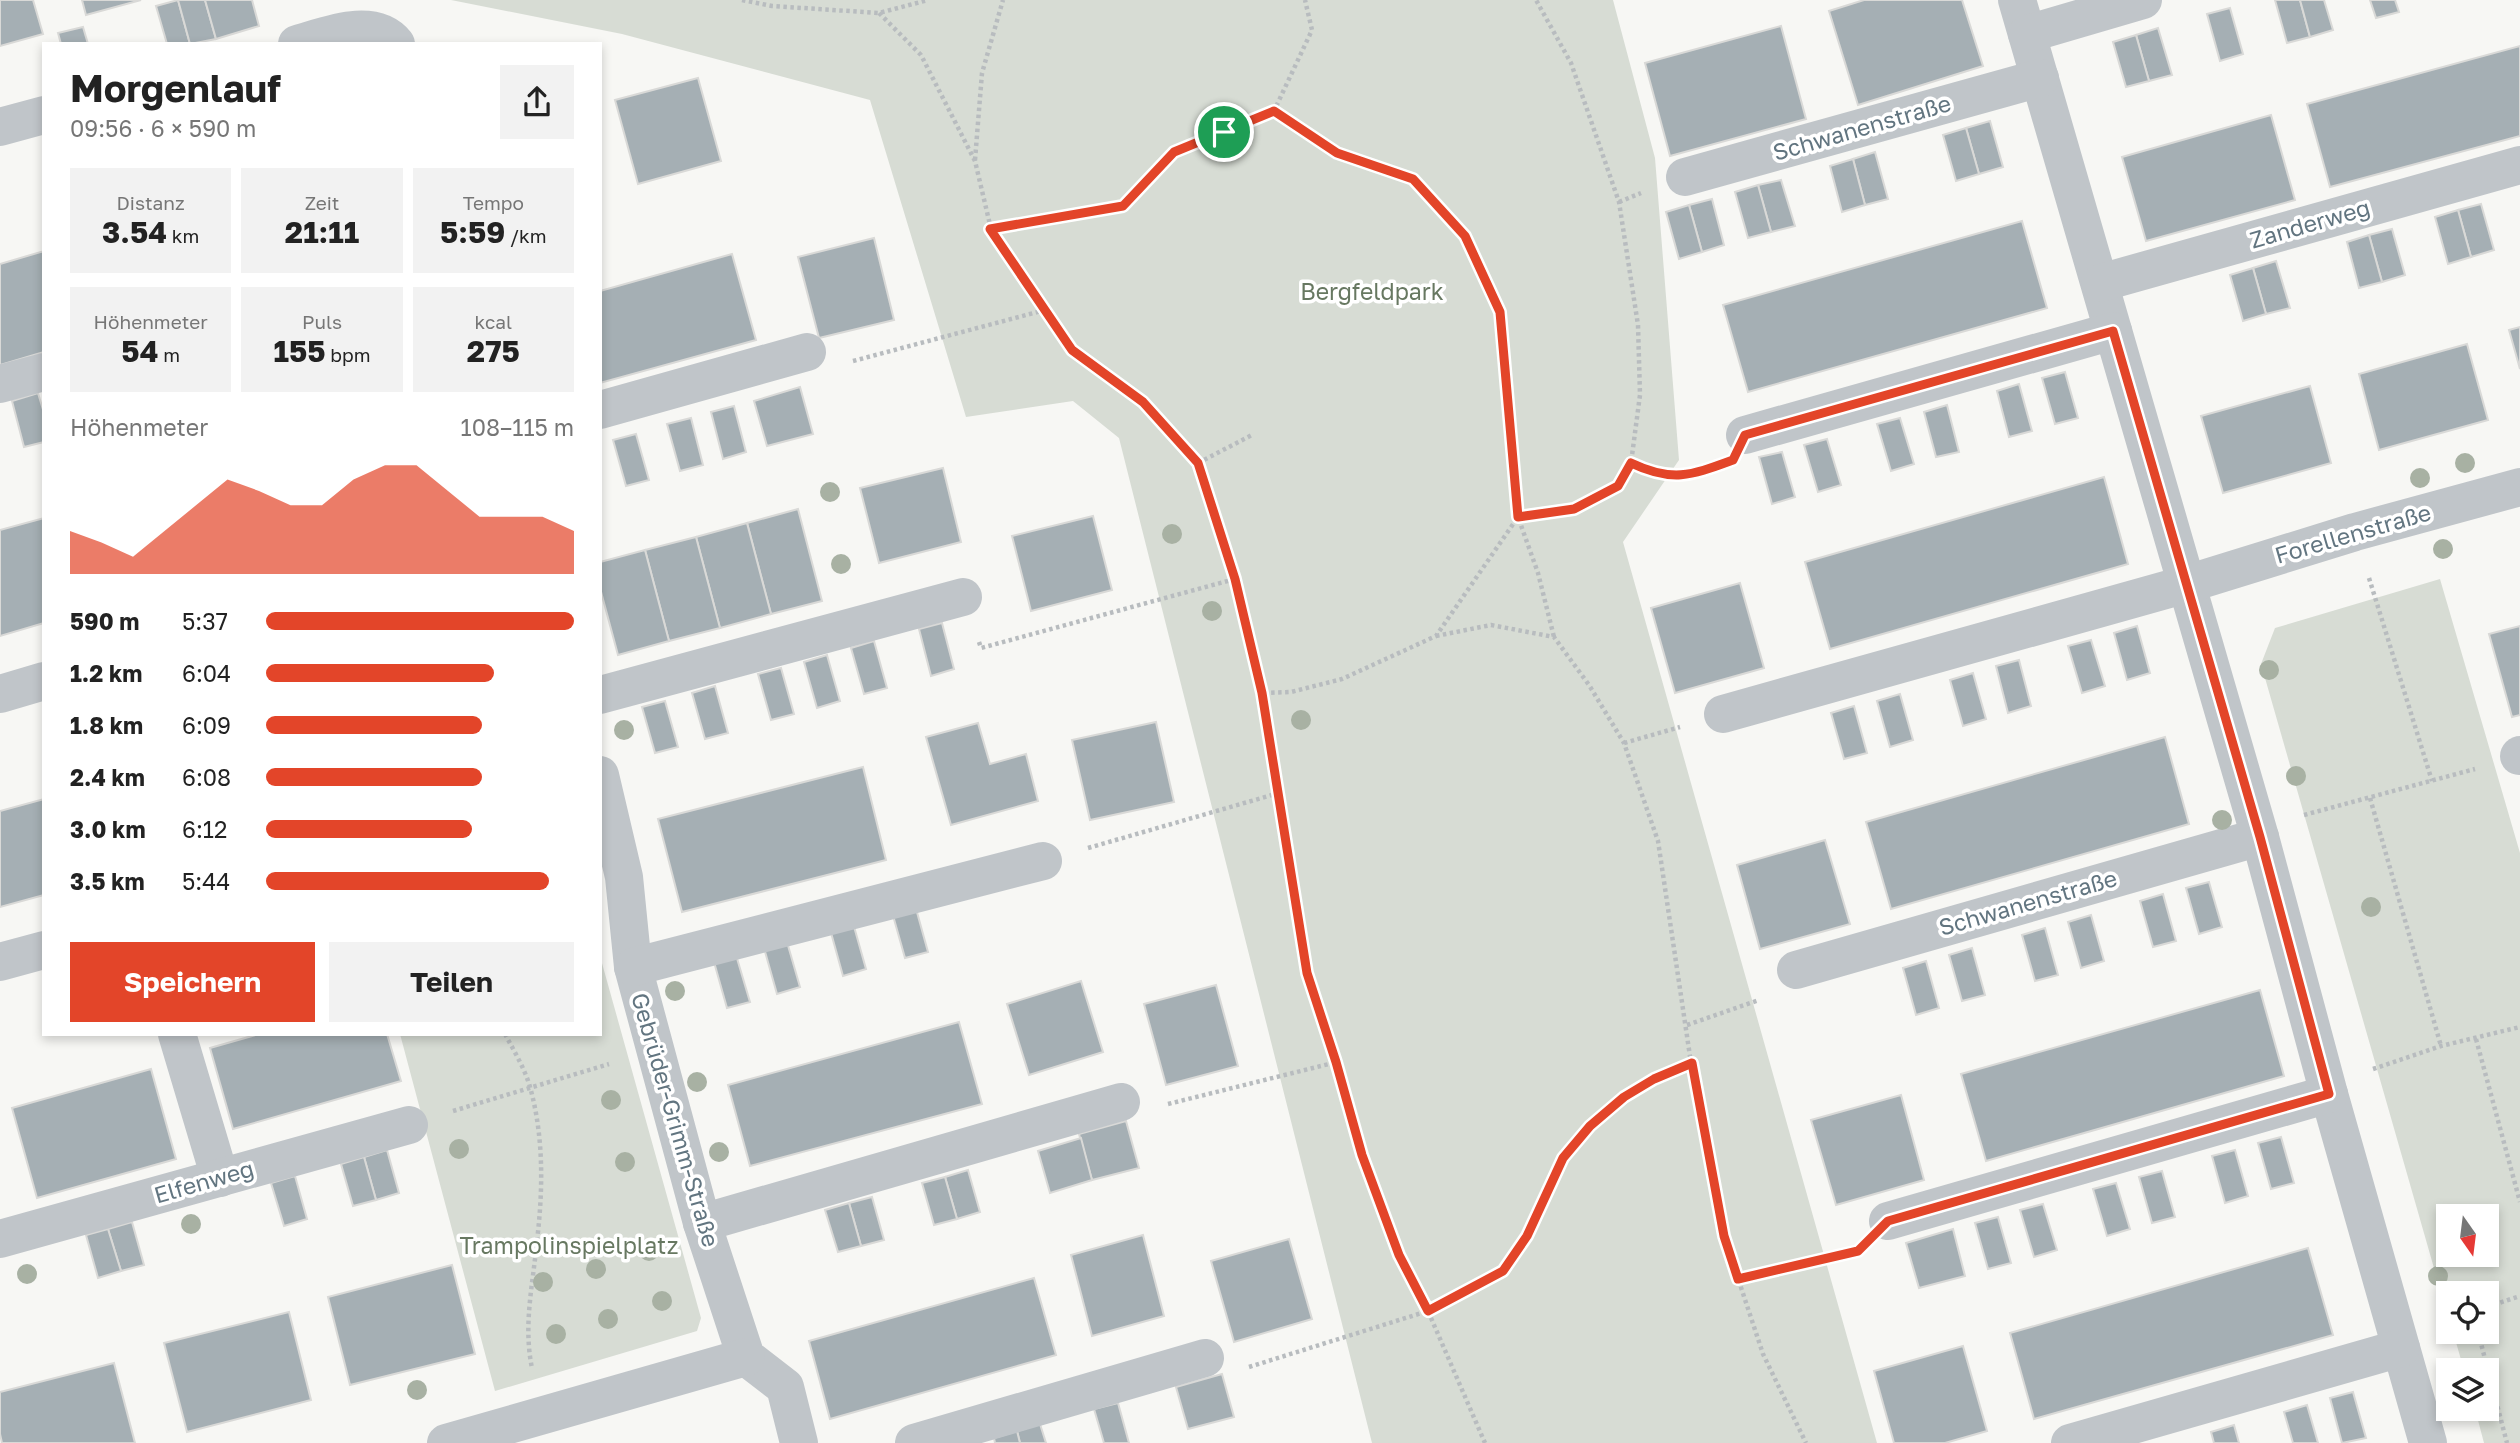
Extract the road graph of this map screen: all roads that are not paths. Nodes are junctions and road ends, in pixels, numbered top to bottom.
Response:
1 (2143, 0) edge
2 (2022, 17) edge
3 (304, 42) edge
4 (395, 42) edge
5 (2040, 78) junction
6 (42, 116) edge
7 (0, 127) edge
8 (2520, 165) edge
9 (1685, 177) dead end
10 (2099, 283) junction
11 (2113, 331) junction
12 (807, 352) road end
13 (42, 373) edge
14 (0, 384) edge
15 (602, 409) edge
16 (1745, 435) road end
17 (2520, 487) edge
18 (2187, 584) junction
19 (963, 597) road end
20 (42, 682) edge
21 (0, 694) edge
22 (602, 694) edge
23 (1723, 714) road end
24 (602, 784) edge
25 (2260, 837) junction
26 (1043, 862) road end
27 (42, 951) edge
28 (0, 962) edge
29 (633, 967) junction
30 (1796, 970) road end
31 (178, 1036) edge
32 (2329, 1094) junction
33 (1121, 1102) road end
34 (409, 1125) road end
35 (220, 1178) junction
36 (1888, 1221) road end
37 (702, 1223) junction
38 (0, 1239) edge
39 (2401, 1348) junction
40 (746, 1357) junction
41 (1205, 1358) road end
42 (446, 1443) edge
43 (799, 1443) edge
44 (914, 1443) edge
45 (2070, 1443) edge
46 (2428, 1443) edge

1 - 2 street
2 - 5 street
3 - 4 street
5 - 9 street, Schwanenstraße
5 - 10 street
6 - 7 street
8 - 10 street, Zanderweg
10 - 11 street
11 - 16 street
11 - 18 street
12 - 15 street
13 - 14 street
17 - 18 street, Forellenstraße
18 - 23 street
18 - 25 street
19 - 22 street
20 - 21 street
24 - 29 street, Gebrüder-Grimm-Straße
25 - 30 street, Schwanenstraße
25 - 32 street
26 - 29 street
27 - 28 street
29 - 37 street, Gebrüder-Grimm-Straße
31 - 35 street
32 - 36 street
32 - 39 street
33 - 37 street
34 - 35 street, Elfenweg
35 - 38 street, Elfenweg
37 - 40 street, Gebrüder-Grimm-Straße
39 - 45 street
39 - 46 street
40 - 42 street
40 - 43 street
41 - 44 street

